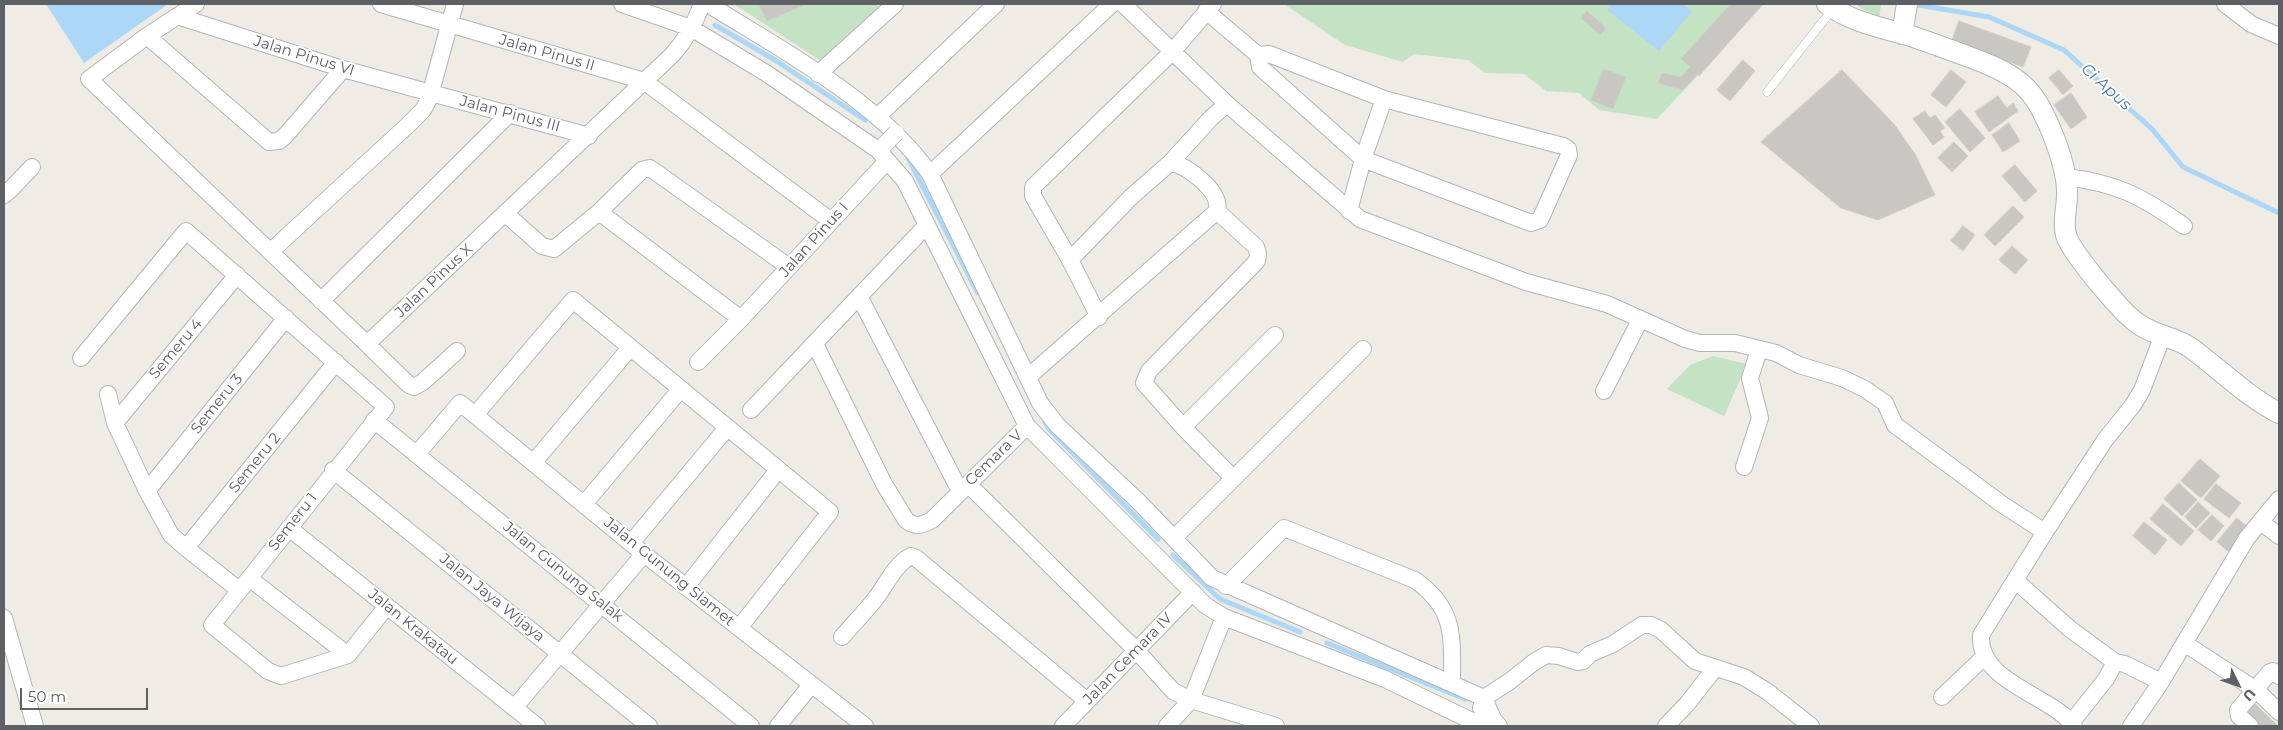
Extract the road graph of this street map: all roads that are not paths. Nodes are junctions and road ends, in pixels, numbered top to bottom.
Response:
1 (196, 4) edge
2 (381, 4) edge
3 (455, 4) edge
4 (622, 4) edge
5 (996, 4) edge
6 (1112, 4) edge
7 (1123, 4) edge
8 (2225, 4) edge
9 (890, 5) edge
10 (1830, 6) edge
11 (1210, 8) edge
12 (700, 13) edge
13 (177, 16) junction
14 (1904, 20) edge
15 (449, 25) junction
16 (147, 36) junction
17 (2279, 36) edge
18 (1173, 51) junction
19 (1258, 55) junction
20 (343, 69) junction
21 (818, 74) junction
22 (644, 81) junction
23 (1767, 92) dead end
24 (431, 94) junction
25 (1384, 99) junction
26 (1219, 111) junction
27 (510, 113) junction
28 (878, 116) junction
29 (895, 132) junction
30 (589, 136) junction
31 (883, 152) junction
32 (1363, 159) junction
33 (1171, 162) junction
34 (32, 167) dead end
35 (930, 174) junction
36 (2066, 178) junction
37 (4, 195) edge
38 (1218, 211) junction
39 (1349, 211) junction
40 (599, 212) junction
41 (506, 214) junction
42 (831, 221) junction
43 (926, 226) junction
44 (2184, 226) dead end
45 (270, 252) junction
46 (1070, 260) junction
47 (789, 267) junction
48 (238, 275) junction
49 (859, 296) junction
50 (320, 301) junction
51 (1098, 317) junction
52 (286, 318) junction
53 (741, 319) junction
54 (1640, 320) junction
55 (1275, 335) dead end
56 (2163, 336) junction
57 (367, 344) junction
58 (815, 344) junction
59 (630, 348) junction
60 (1363, 349) dead end
61 (1759, 350) junction
62 (457, 351) dead end
63 (81, 358) dead end
64 (336, 362) junction
65 (698, 362) dead end
66 (1028, 377) junction
67 (680, 390) junction
68 (1604, 391) dead end
69 (108, 394) dead end
70 (751, 410) dead end
71 (2279, 413) edge
72 (476, 415) junction
73 (374, 420) junction
74 (115, 423) junction
75 (1027, 426) junction
76 (1183, 427) junction
77 (727, 428) junction
78 (417, 454) junction
79 (533, 463) junction
80 (1744, 467) dead end
81 (334, 470) junction
82 (778, 470) junction
83 (1234, 478) junction
84 (964, 488) junction
85 (147, 491) junction
86 (2279, 499) edge
87 (584, 504) junction
88 (2261, 522) junction
89 (289, 528) junction
90 (2045, 532) junction
91 (2279, 536) edge
92 (1174, 538) junction
93 (631, 543) junction
94 (186, 548) junction
95 (644, 554) junction
96 (2016, 581) junction
97 (244, 584) junction
98 (1226, 586) junction
99 (686, 587) junction
100 (1193, 592) junction
101 (603, 604) junction
102 (387, 606) junction
103 (1224, 617) junction
104 (4, 618) edge
105 (739, 628) junction
106 (6, 630) edge
107 (1310, 636) junction
108 (842, 637) dead end
109 (2184, 643) junction
110 (1136, 650) junction
111 (560, 654) junction
112 (348, 655) junction
113 (1984, 656) junction
114 (2115, 662) junction
115 (1715, 668) junction
116 (2279, 676) edge
117 (1452, 682) junction
118 (2161, 682) junction
119 (811, 685) junction
120 (2256, 690) junction
121 (1942, 697) dead end
122 (1484, 698) junction
123 (1190, 700) junction
124 (1087, 701) junction
125 (514, 708) junction
126 (2279, 712) edge
127 (1496, 722) edge
128 (1476, 723) junction
129 (2072, 724) edge
130 (35, 726) edge
131 (537, 726) edge
132 (649, 726) edge
133 (751, 726) edge
134 (778, 726) edge
135 (866, 726) edge
136 (1063, 726) edge
137 (1167, 726) edge
138 (1276, 726) edge
139 (1666, 726) edge
140 (1811, 726) edge
141 (2131, 726) edge
142 (2250, 726) edge

1 - 13 street
2 - 15 street, Jalan Pinus II
3 - 15 street
4 - 12 street
5 - 28 street
6 - 35 street
7 - 18 street
8 - 17 street
9 - 21 street
10 - 14 street
10 - 23 lane
11 - 18 street
11 - 19 street
12 - 21 street
12 - 22 street, Jalan Pinus X
12 - 31 street
13 - 16 street
13 - 20 street, Jalan Pinus VI
14 - 36 street
15 - 22 street, Jalan Pinus II
15 - 24 street
16 - 20 street
16 - 45 street
18 - 26 street
18 - 46 street
19 - 25 street
19 - 32 street
20 - 24 street, Jalan Pinus VI
21 - 28 street
22 - 30 street, Jalan Pinus X
22 - 42 street
24 - 27 street, Jalan Pinus III
24 - 45 street
25 - 32 street
25 - 32 street
26 - 33 street
26 - 39 street
27 - 30 street, Jalan Pinus III
27 - 50 street
28 - 29 street
29 - 31 street, Jalan Pinus I, bridge
29 - 35 street
30 - 41 street, Jalan Pinus X
31 - 42 street, Jalan Pinus I
31 - 43 street
32 - 39 street
33 - 38 street
33 - 46 street
34 - 37 street
35 - 66 street
36 - 44 street
36 - 56 street
38 - 51 street
38 - 76 street
39 - 54 street
40 - 41 street
40 - 47 street
40 - 53 street
41 - 57 street, Jalan Pinus X
42 - 47 street, Jalan Pinus I
43 - 49 street
43 - 75 street
45 - 50 street
46 - 51 street
47 - 53 street, Jalan Pinus I
48 - 52 street
48 - 63 street
48 - 74 street, Semeru 4
49 - 58 street
49 - 84 street
50 - 57 street
51 - 66 street
52 - 64 street
52 - 85 street, Semeru 3
53 - 65 street, Jalan Pinus I
54 - 61 street
54 - 68 street
55 - 76 street
56 - 71 street
56 - 90 street
57 - 62 street
58 - 70 street
58 - 84 street, Cemara V
59 - 67 street
59 - 72 street
59 - 79 street
60 - 83 street
61 - 80 street
61 - 90 street
64 - 73 street, Semeru 1
64 - 94 street, Semeru 2
66 - 92 street
67 - 77 street
67 - 87 street
69 - 74 street
72 - 78 street, Jalan Gunung Slamet
72 - 79 street, Jalan Gunung Slamet
73 - 78 street, Jalan Gunung Salak
73 - 81 street, Semeru 1
74 - 85 street
75 - 84 street, Cemara V
75 - 100 street
76 - 83 street
77 - 82 street
77 - 93 street
78 - 101 street, Jalan Gunung Salak
79 - 87 street, Jalan Gunung Slamet
81 - 89 street, Semeru 1
81 - 111 street, Jalan Jaya Wijaya
82 - 99 street
82 - 105 street
83 - 92 street
84 - 110 street
85 - 94 street
86 - 88 street
87 - 93 street, Jalan Gunung Slamet
88 - 91 street
88 - 109 street
89 - 97 street, Semeru 1
89 - 102 street, Jalan Krakatau
90 - 96 street
92 - 98 street
93 - 95 street, Jalan Gunung Slamet
94 - 97 street
95 - 99 street, Jalan Gunung Slamet
95 - 101 street
96 - 113 street
96 - 114 street
97 - 112 street
97 - 112 street, Semeru 1
98 - 107 street
98 - 117 street
99 - 105 street, Jalan Gunung Slamet
100 - 103 street
100 - 110 street, Jalan Cemara IV
101 - 111 street
101 - 133 street, Jalan Gunung Salak
102 - 112 street
102 - 125 street, Jalan Krakatau
103 - 107 street
103 - 123 street
104 - 106 street
105 - 119 street, Jalan Gunung Slamet
106 - 130 street
107 - 117 street
107 - 128 street
108 - 124 street
109 - 118 street
109 - 120 street
110 - 123 street
110 - 124 street, Jalan Cemara IV
111 - 125 street
111 - 132 street, Jalan Jaya Wijaya
113 - 121 street
113 - 129 street
114 - 118 street
114 - 129 street
115 - 122 street
115 - 139 street
115 - 140 street
116 - 120 street
117 - 122 street
118 - 141 street
119 - 134 street
119 - 135 street, Jalan Gunung Slamet
120 - 126 street
120 - 142 street
122 - 127 street
122 - 128 street
123 - 137 street
123 - 138 street
124 - 136 street, Jalan Cemara IV
125 - 131 street, Jalan Krakatau
127 - 128 street

